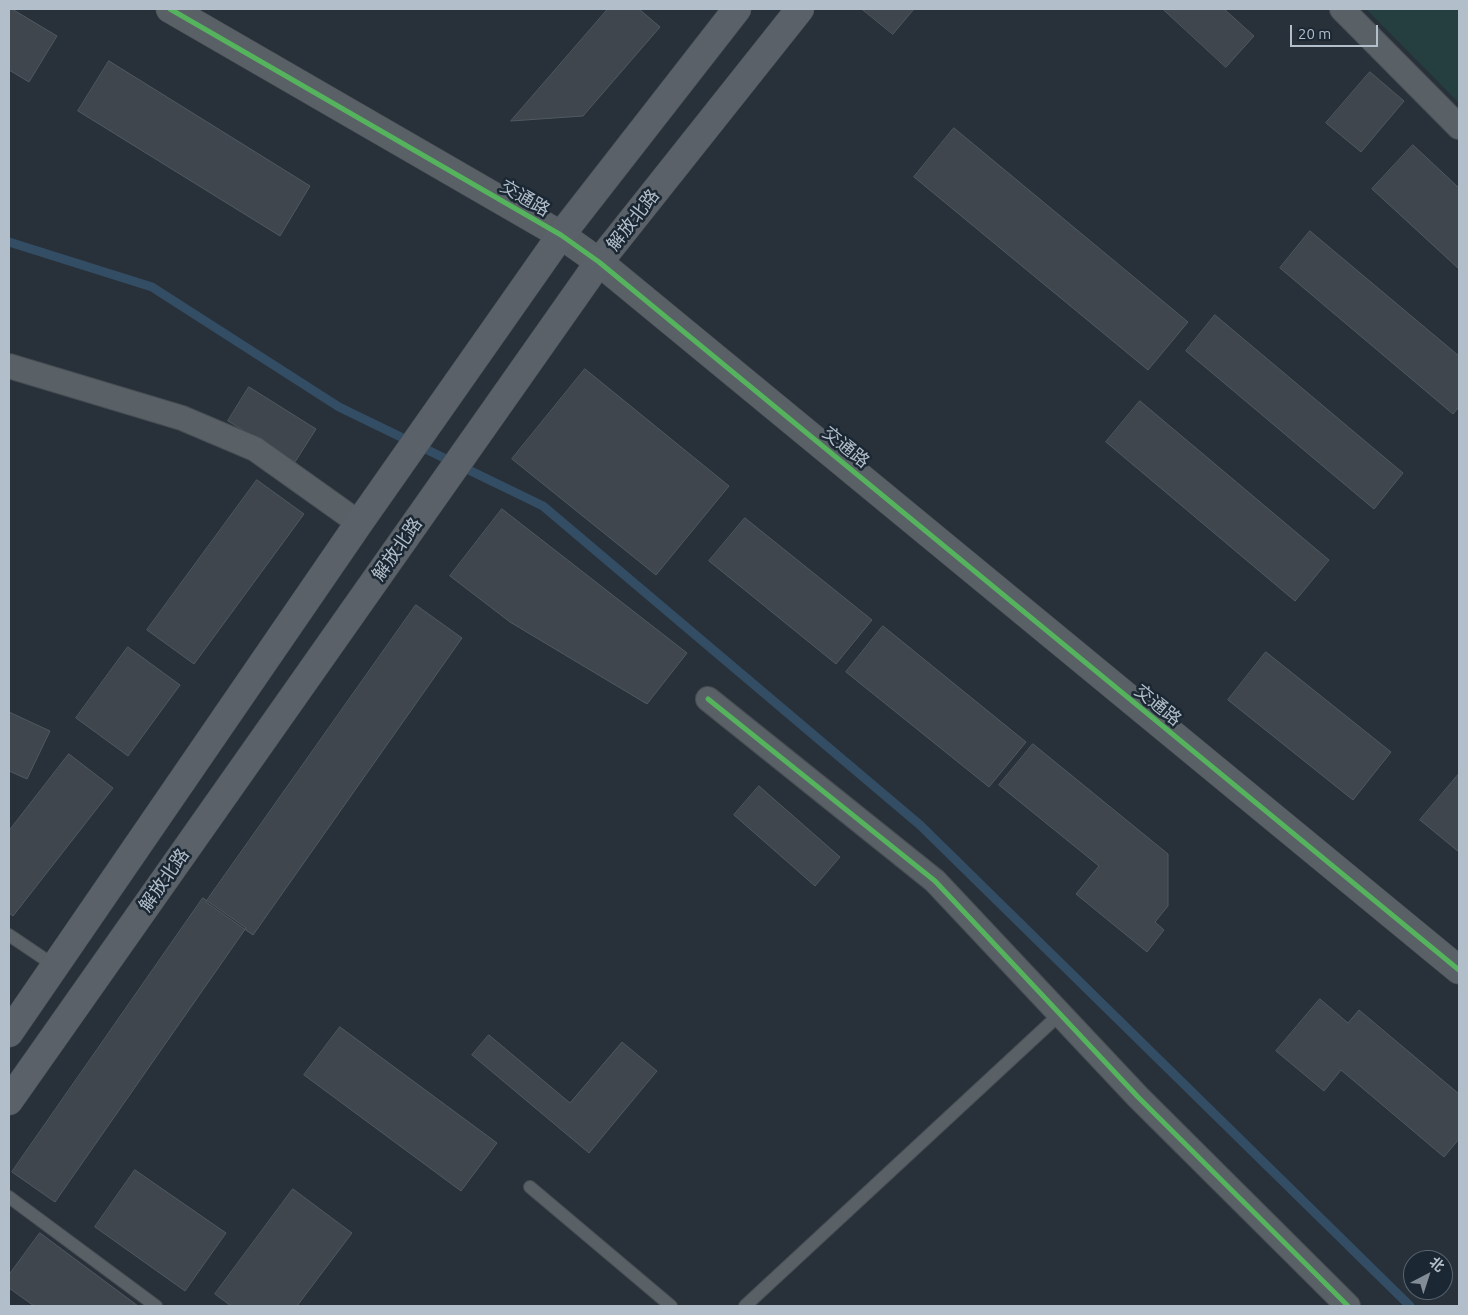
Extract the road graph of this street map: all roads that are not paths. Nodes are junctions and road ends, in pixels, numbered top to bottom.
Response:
1 (170, 9) edge
2 (737, 9) edge
3 (800, 9) edge
4 (1342, 9) edge
5 (1459, 126) edge
6 (561, 234) junction
7 (599, 262) junction
8 (9, 366) edge
9 (359, 523) junction
10 (708, 699) dead end
11 (9, 935) edge
12 (55, 966) junction
13 (1459, 970) edge
14 (1060, 1014) junction
15 (9, 1033) edge
16 (9, 1101) edge
17 (530, 1187) dead end
18 (9, 1197) edge
19 (156, 1306) edge
20 (671, 1306) edge
21 (745, 1306) edge
22 (1348, 1306) edge

1 - 6 street, 交通路
2 - 6 main road
3 - 7 main road, 解放北路
4 - 5 street
6 - 7 street, 交通路
6 - 9 main road
7 - 13 street, 交通路
7 - 16 main road, 解放北路
8 - 9 street
9 - 12 main road
10 - 14 street
11 - 12 lane
12 - 15 main road
14 - 21 lane
14 - 22 street
17 - 20 lane
18 - 19 lane

